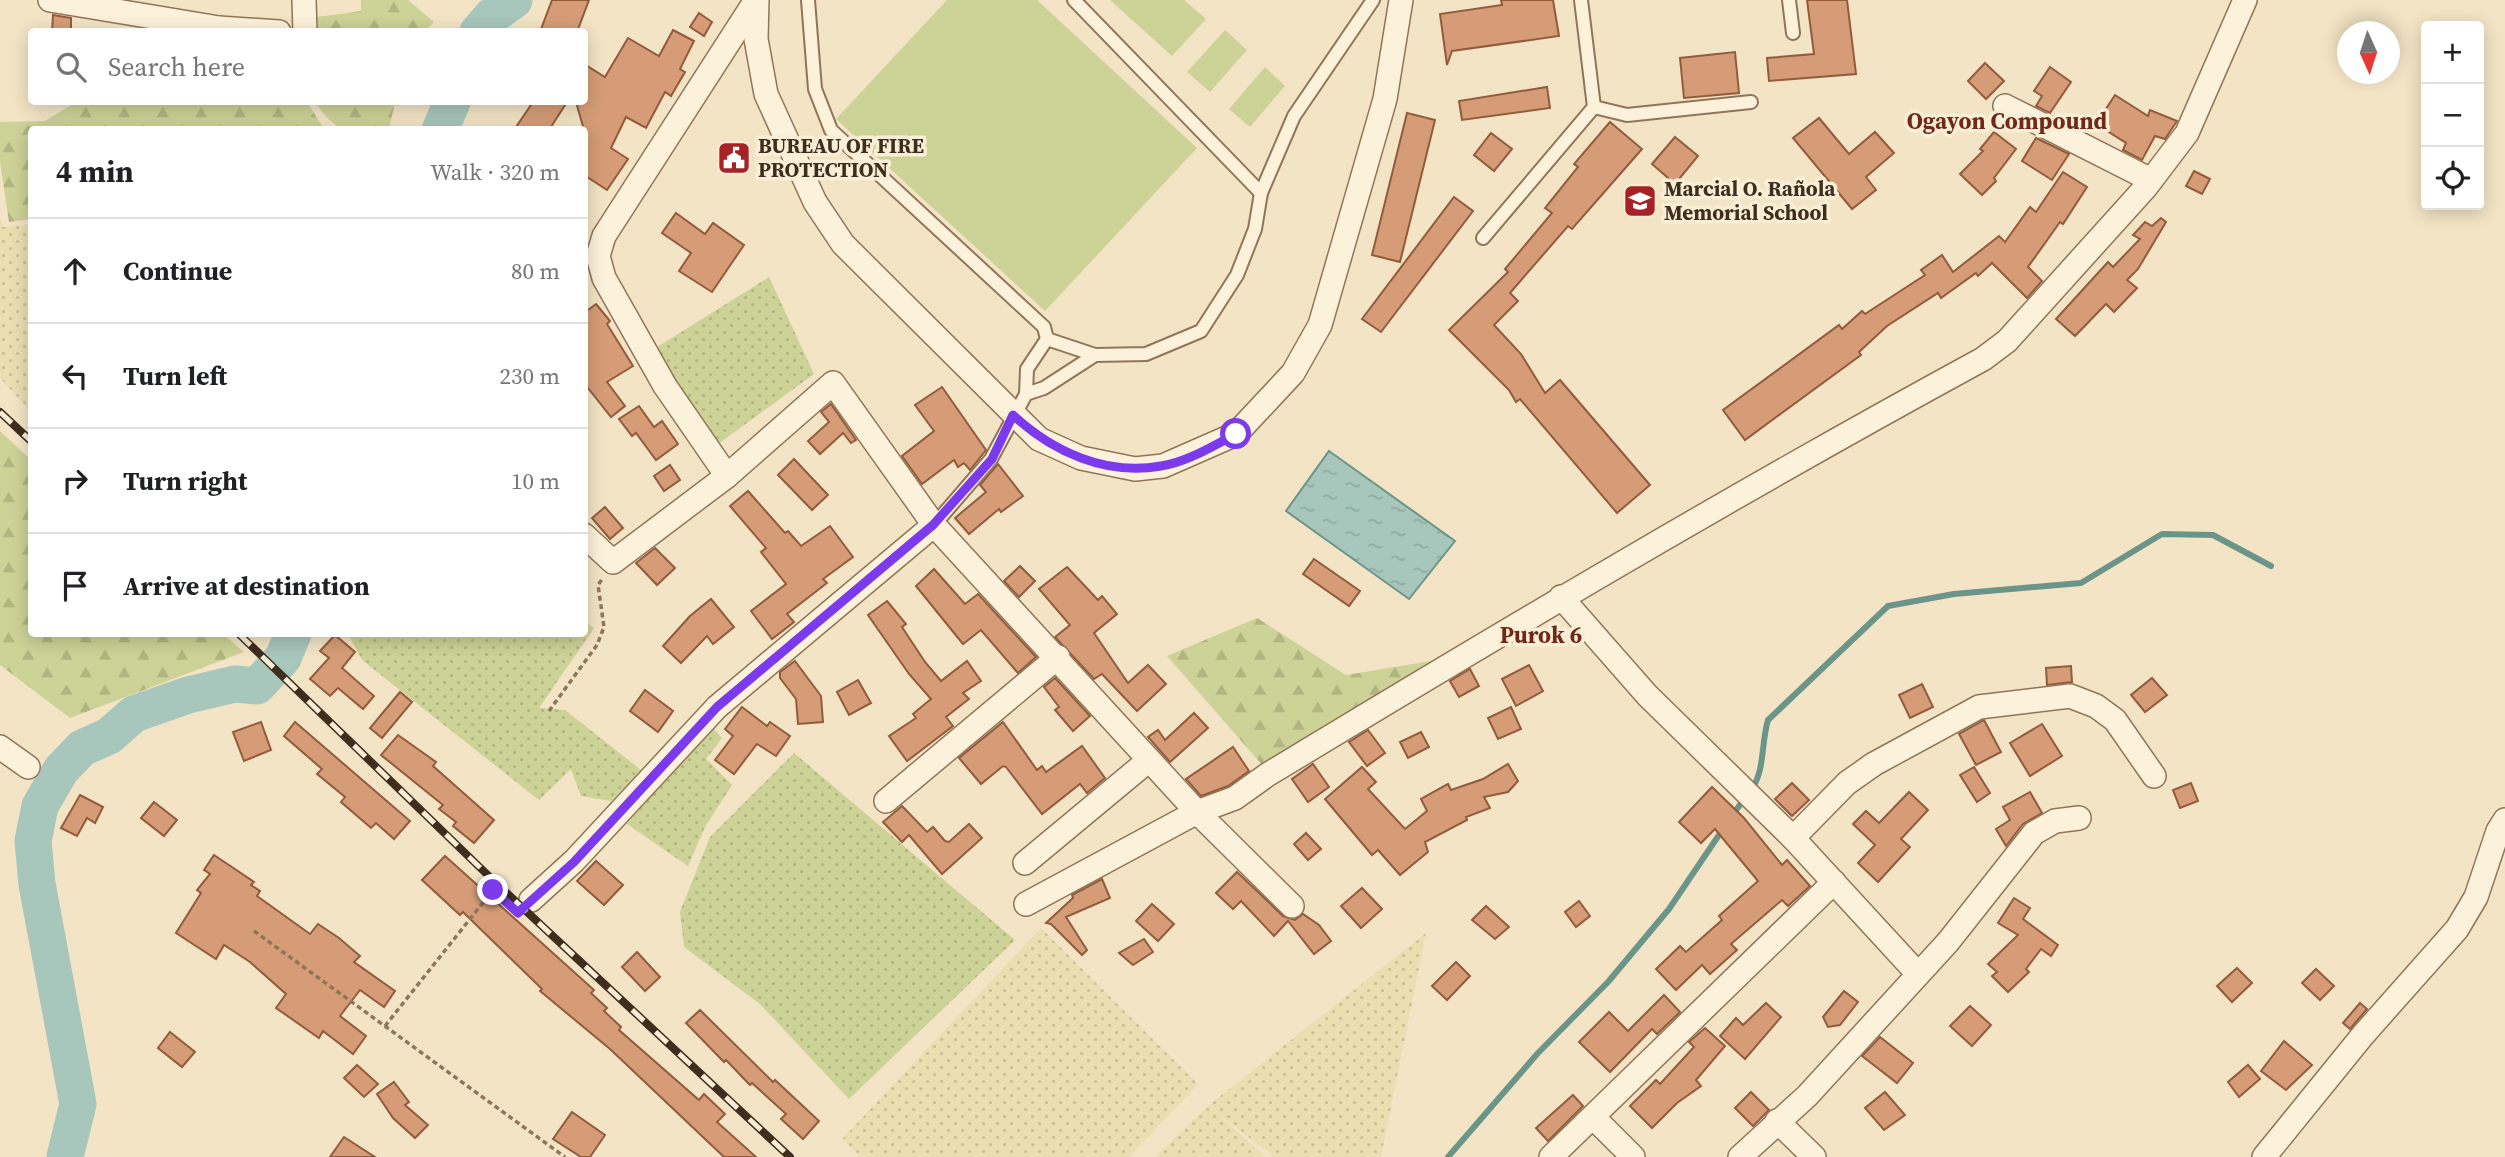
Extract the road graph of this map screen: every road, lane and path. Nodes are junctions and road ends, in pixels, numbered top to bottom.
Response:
1 (50, 0) edge
2 (304, 0) edge
3 (757, 0) edge
4 (808, 0) edge
5 (1074, 0) edge
6 (1374, 0) edge
7 (1401, 0) edge
8 (1581, 0) edge
9 (1790, 0) edge
10 (2245, 0) edge
11 (122, 7) edge
12 (219, 28) edge
13 (305, 28) edge
14 (1793, 33) dead end
15 (1751, 102) dead end
16 (2005, 106) dead end
17 (1594, 107) junction
18 (2151, 180) junction
19 (1261, 193) junction
20 (1483, 238) dead end
21 (599, 262) junction
22 (588, 276) edge
23 (1047, 339) junction
24 (1096, 355) junction
25 (1026, 394) junction
26 (1013, 415) junction
27 (727, 476) junction
28 (933, 525) junction
29 (588, 539) edge
30 (612, 562) junction
31 (1561, 597) junction
32 (1058, 657) junction
33 (550, 711) dead end
34 (0, 747) edge
35 (1149, 760) junction
36 (28, 767) dead end
37 (2154, 776) dead end
38 (886, 801) dead end
39 (1197, 812) junction
40 (2079, 818) dead end
41 (2505, 820) edge
42 (1793, 838) junction
43 (1025, 863) dead end
44 (1835, 883) junction
45 (531, 900) joint
46 (1026, 904) dead end
47 (1292, 906) dead end
48 (254, 931) dead end
49 (1918, 974) junction
50 (385, 1026) junction
51 (1594, 1118) junction
52 (1777, 1121) junction
53 (565, 1157) edge
54 (1551, 1157) edge
55 (1633, 1157) edge
56 (1740, 1157) edge
57 (1814, 1157) edge
58 (2264, 1157) edge

1 - 11 street
2 - 13 street
3 - 21 street
3 - 26 street
4 - 23 lane
5 - 19 lane
6 - 19 lane
7 - 26 street
8 - 17 lane
9 - 14 lane
10 - 18 street
11 - 12 street
15 - 17 lane
16 - 18 street
17 - 20 lane
18 - 31 street
19 - 24 lane
21 - 22 street
21 - 27 street
23 - 24 lane
23 - 25 lane
24 - 25 lane
25 - 26 lane
26 - 28 lane
27 - 28 street
27 - 30 street
28 - 32 street
28 - 45 street
29 - 30 street
30 - 33 path
31 - 39 street
31 - 42 street
32 - 35 street
32 - 38 street
34 - 36 street
35 - 39 street
35 - 43 street
37 - 42 street
39 - 46 street
39 - 47 street
40 - 49 street
41 - 58 street
42 - 44 street
44 - 49 street
44 - 51 street
45 - 50 path
48 - 50 path
49 - 52 street
50 - 53 path
51 - 54 street
51 - 55 street
52 - 56 street
52 - 57 street

